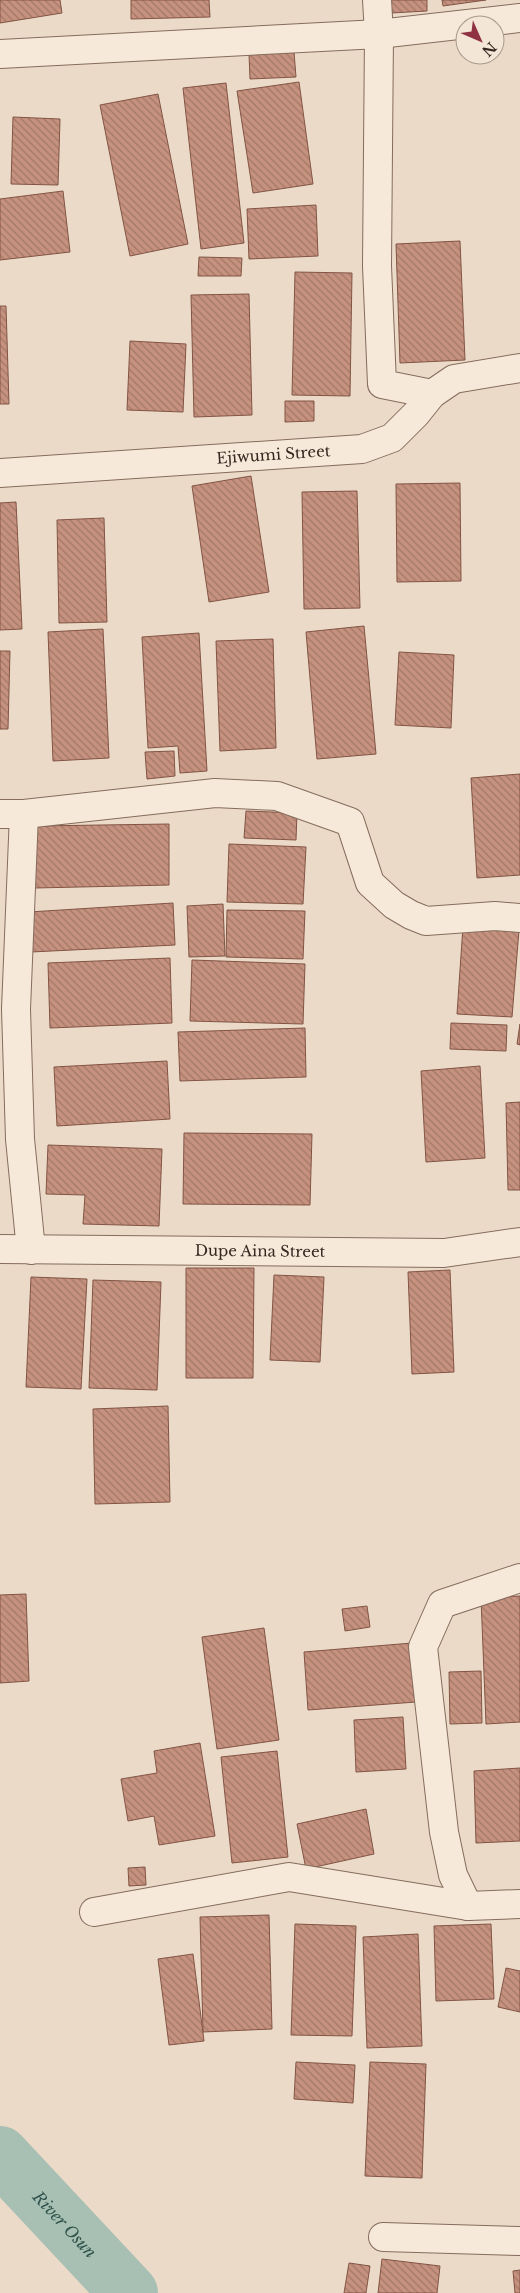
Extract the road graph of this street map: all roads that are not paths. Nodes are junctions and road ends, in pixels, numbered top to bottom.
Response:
1 (377, 0) edge
2 (520, 18) edge
3 (379, 34) junction
4 (0, 54) edge
5 (520, 368) edge
6 (432, 394) junction
7 (0, 473) edge
8 (12, 814) edge
9 (520, 918) edge
10 (520, 1242) edge
11 (0, 1249) edge
12 (31, 1250) junction
13 (520, 1578) edge
14 (520, 1904) edge
15 (468, 1906) junction
16 (94, 1912) dead end
17 (384, 2237) dead end
18 (520, 2241) edge

1 - 3 street
2 - 3 street
3 - 4 street
3 - 6 street
5 - 6 street, Ejiwumi Street
6 - 7 street, Ejiwumi Street
8 - 9 street
8 - 12 street
10 - 12 street, Dupe Aina Street
11 - 12 street, Dupe Aina Street
13 - 15 street
14 - 15 street
15 - 16 street
17 - 18 street

